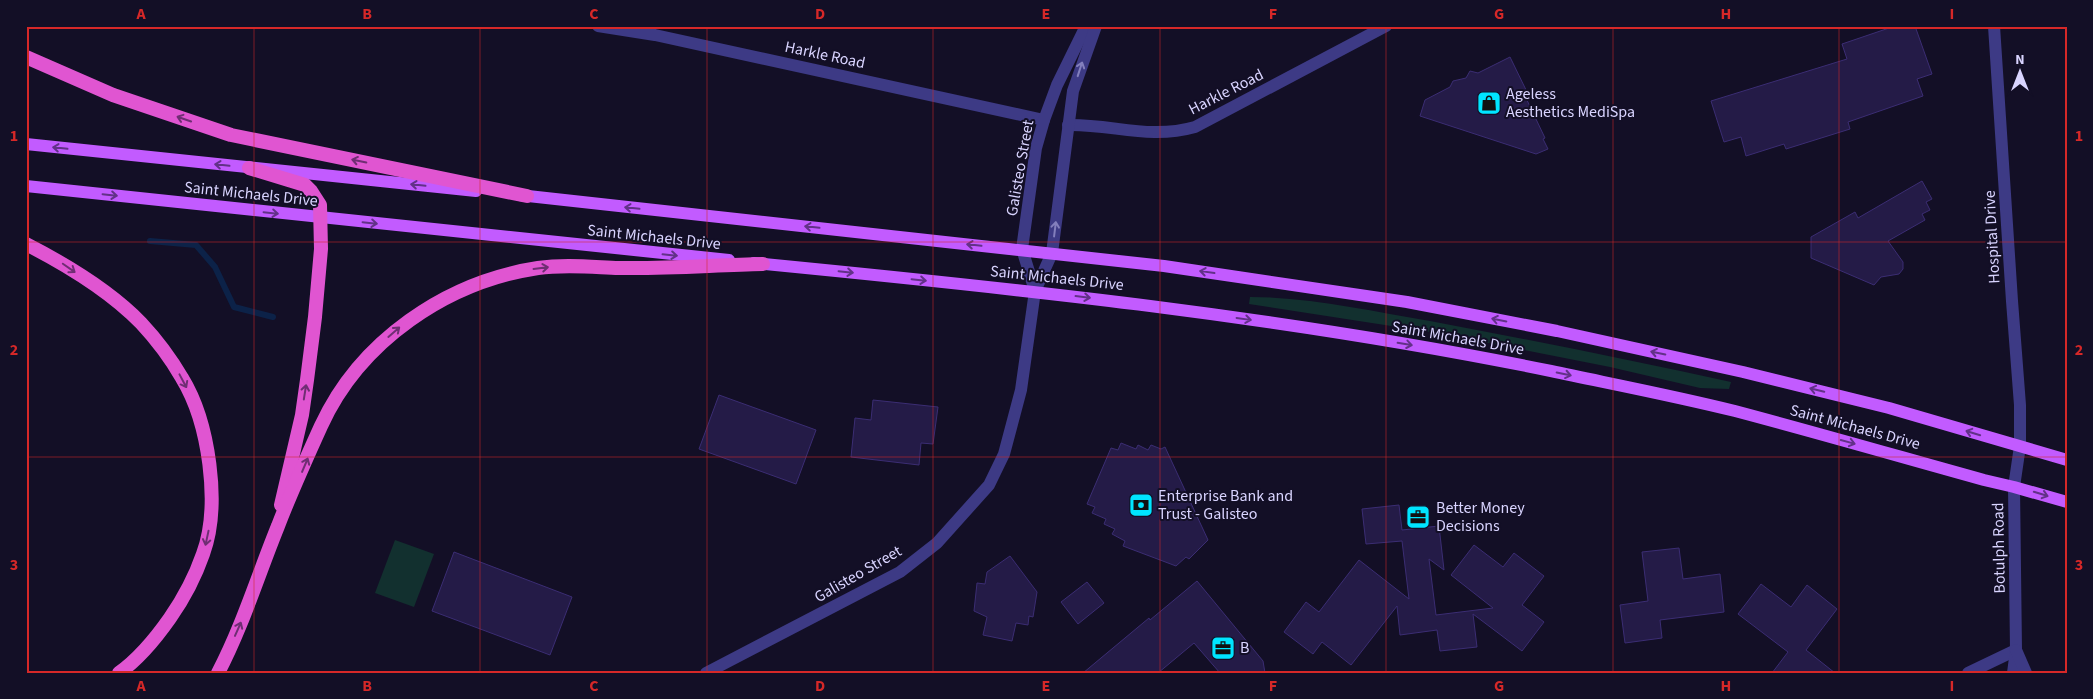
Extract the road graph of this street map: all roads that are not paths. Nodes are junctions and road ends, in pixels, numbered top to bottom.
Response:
1 (598, 26) edge
2 (1086, 26) edge
3 (1096, 26) edge
4 (1386, 26) edge
5 (1994, 26) edge
6 (26, 57) edge
7 (1044, 120) junction
8 (1068, 126) junction
9 (26, 144) edge
10 (249, 168) junction
11 (26, 186) edge
12 (526, 196) junction
13 (321, 218) junction
14 (26, 244) edge
15 (1022, 249) junction
16 (1052, 253) junction
17 (762, 264) junction
18 (1035, 291) junction
19 (2020, 446) junction
20 (2067, 460) edge
21 (2014, 486) junction
22 (2067, 502) edge
23 (278, 525) junction
24 (2016, 650) junction
25 (119, 673) edge
26 (218, 673) edge
27 (706, 673) edge
28 (1968, 673) edge
29 (2013, 673) edge
30 (2026, 673) edge

1 - 7 street, Harkle Road
2 - 7 street, Galisteo Street
8 -> 3 street, Galisteo Street
4 - 8 street, Harkle Road
5 - 19 street, Hospital Drive
12 -> 6 highway
7 - 15 street, Galisteo Street
16 -> 8 street, Galisteo Street
10 -> 9 main road, Saint Michaels Drive
12 -> 10 main road, Saint Michaels Drive
10 - 13 highway
11 -> 13 main road, Saint Michaels Drive
15 -> 12 main road, Saint Michaels Drive
13 -> 17 main road, Saint Michaels Drive
23 -> 13 highway
14 -> 25 highway
15 - 16 main road, Saint Michaels Drive
15 - 18 street, Galisteo Street
16 - 18 street, Galisteo Street
19 -> 16 main road, Saint Michaels Drive
17 -> 18 main road, Saint Michaels Drive
23 -> 17 highway
18 -> 21 main road, Saint Michaels Drive
18 - 27 street, Galisteo Street
19 - 20 main road, Saint Michaels Drive
19 - 21 street, Botulph Road
21 -> 22 main road, Saint Michaels Drive
21 - 24 street, Botulph Road
26 -> 23 highway
24 - 28 street
24 - 29 street, Botulph Road
24 - 30 street, Botulph Road

